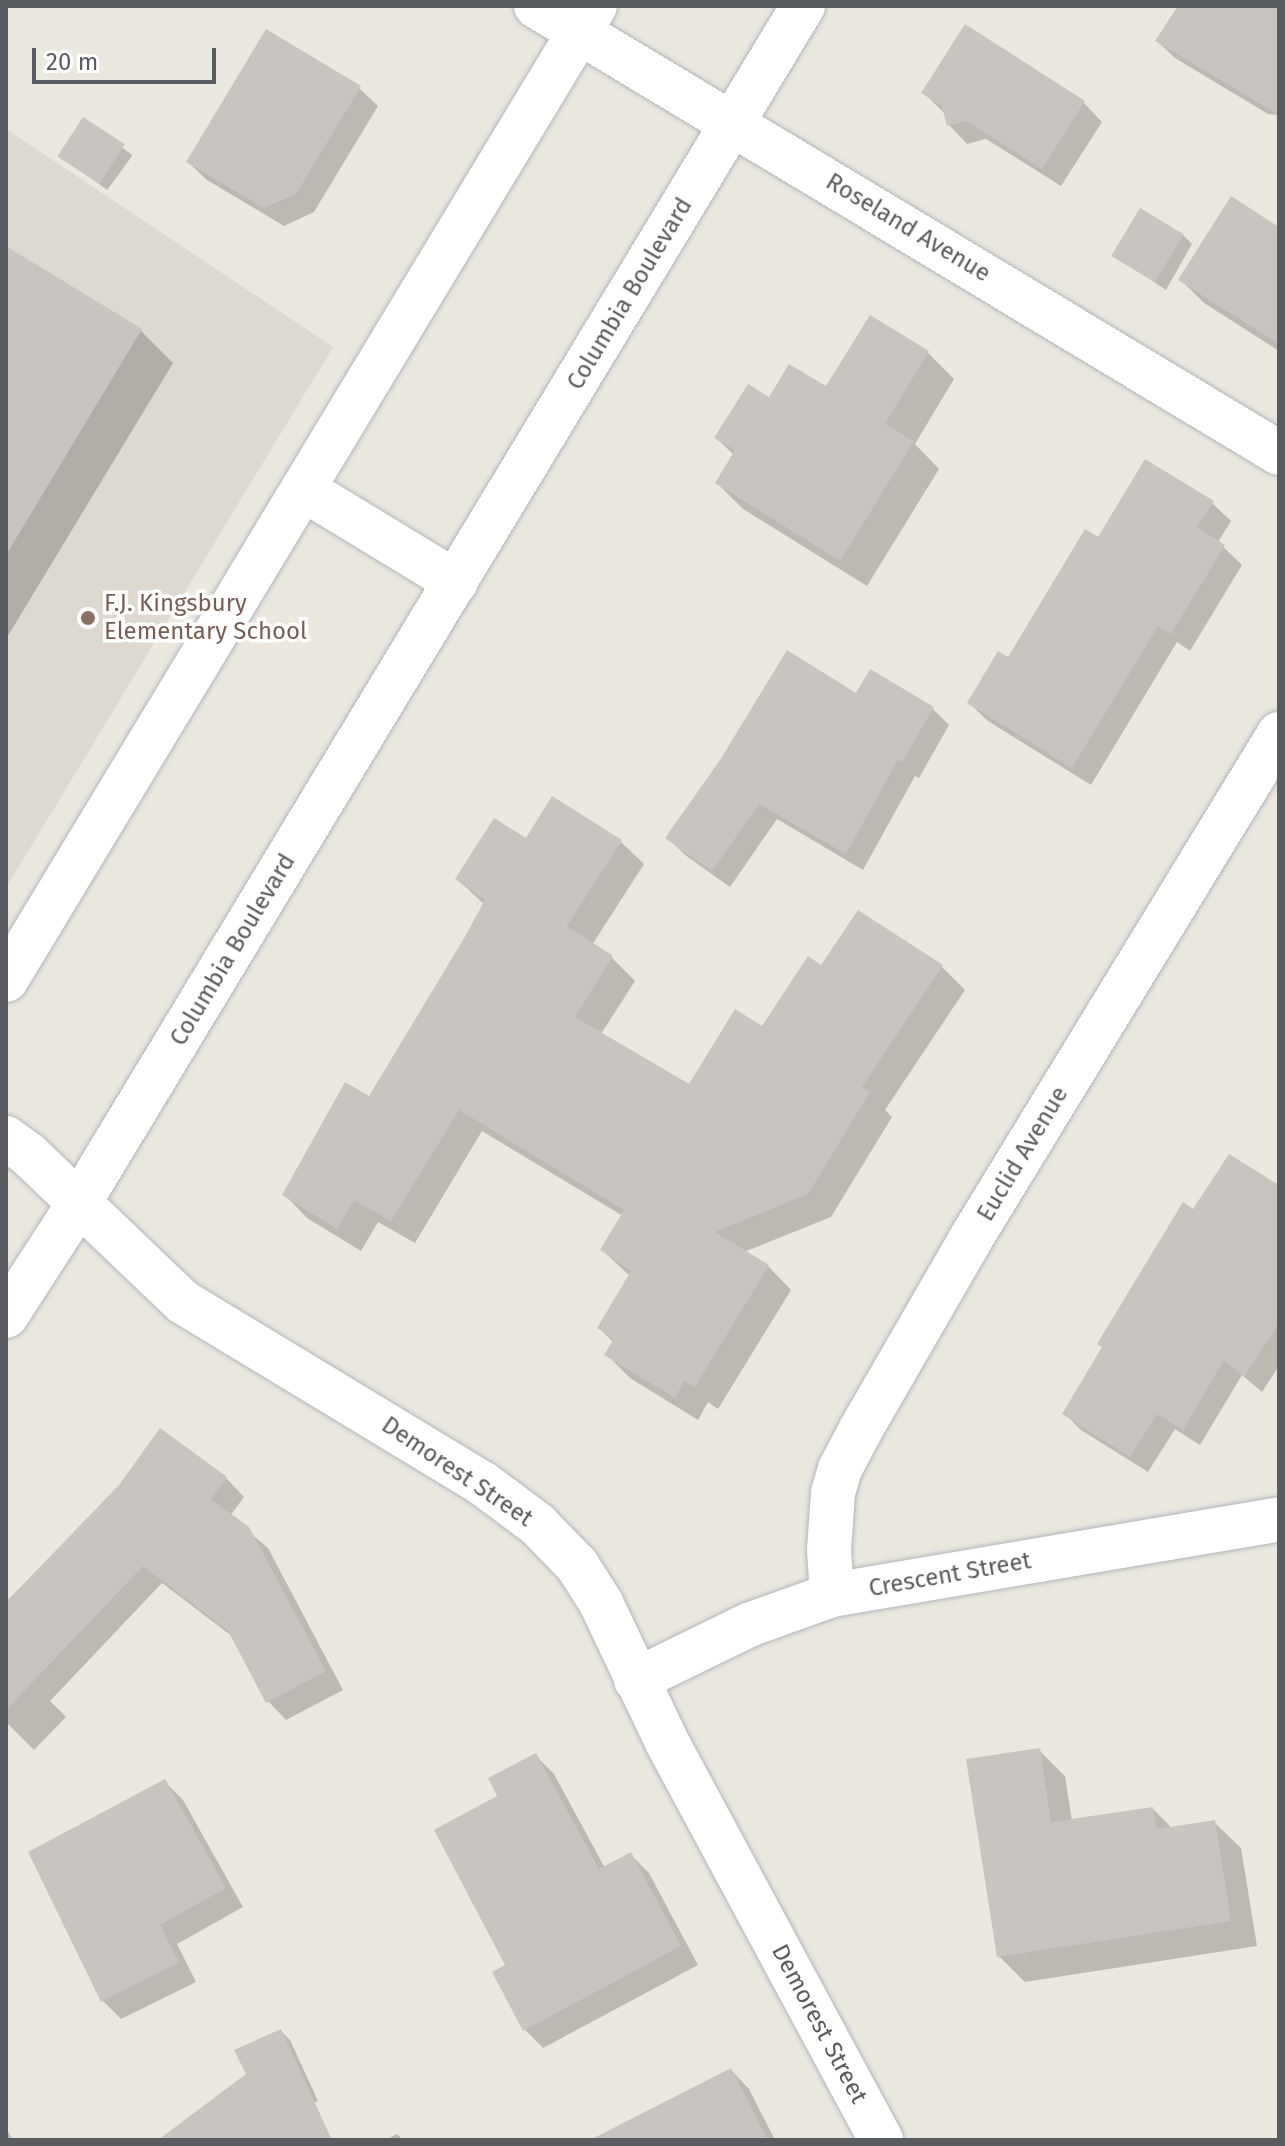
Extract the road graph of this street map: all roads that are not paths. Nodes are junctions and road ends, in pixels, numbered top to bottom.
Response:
1 (536, 6) edge
2 (803, 6) edge
3 (587, 19) edge
4 (733, 123) junction
5 (1279, 453) edge
6 (303, 489) junction
7 (456, 582) junction
8 (1279, 734) edge
9 (6, 980) edge
10 (6, 1138) edge
11 (79, 1203) junction
12 (6, 1316) edge
13 (1279, 1519) edge
14 (832, 1595) junction
15 (636, 1680) junction
16 (881, 2140) edge

1 - 3 street, Roseland Avenue
2 - 4 street, Columbia Boulevard
3 - 4 street, Roseland Avenue
3 - 6 street
4 - 5 street, Roseland Avenue
4 - 7 street, Columbia Boulevard
6 - 7 street
6 - 9 street
7 - 11 street, Columbia Boulevard
8 - 14 street, Euclid Avenue
10 - 11 street, Demorest Street
11 - 12 street, Columbia Boulevard
11 - 15 street, Demorest Street
13 - 14 street, Crescent Street
14 - 15 street, Crescent Street
15 - 16 street, Demorest Street

